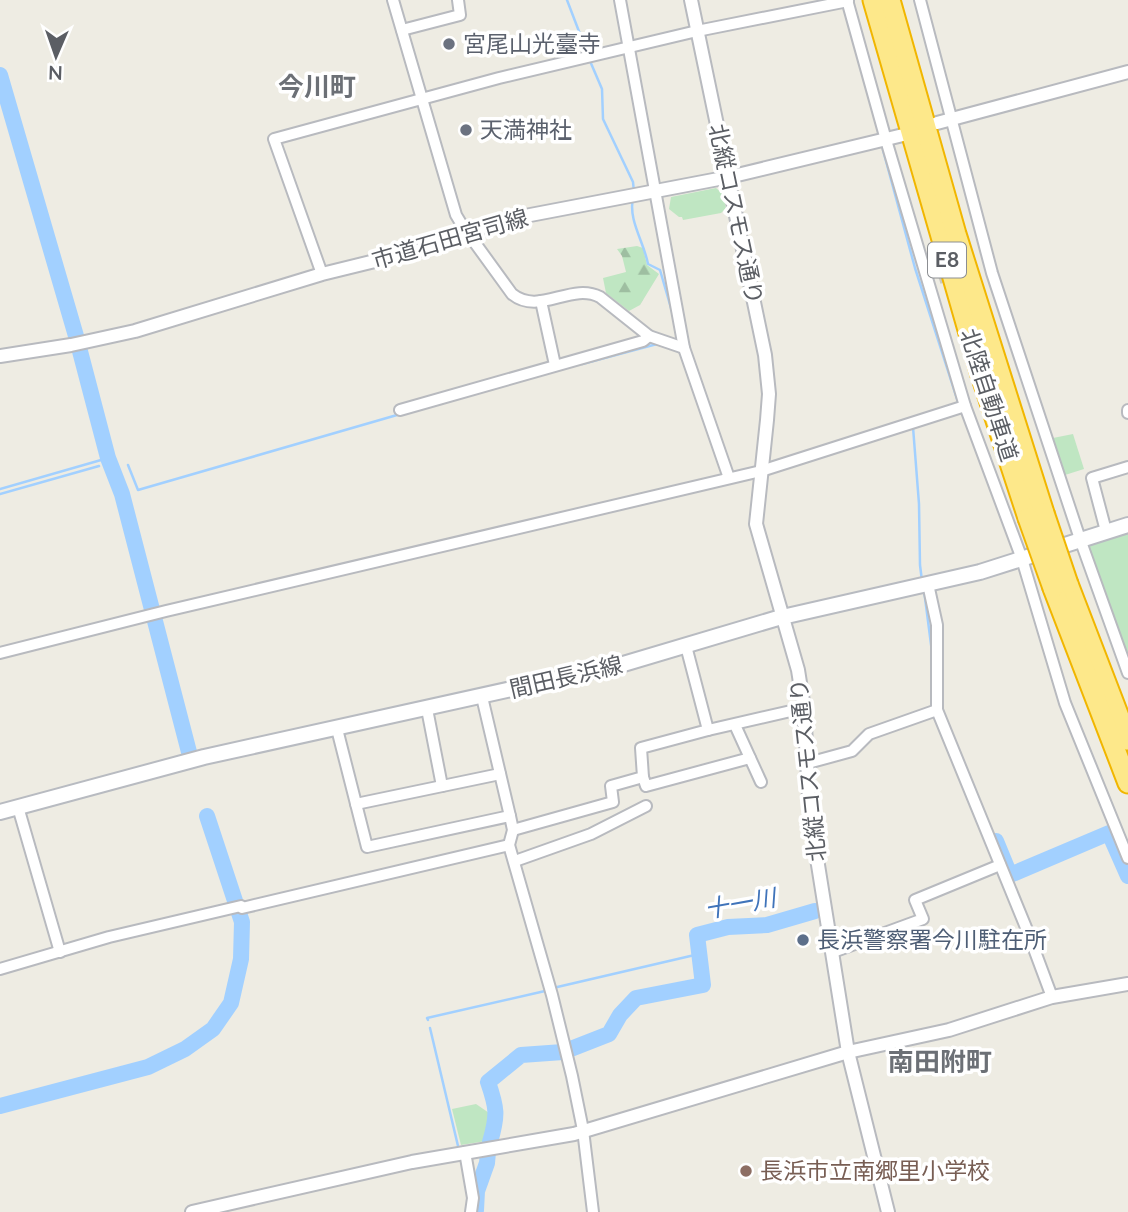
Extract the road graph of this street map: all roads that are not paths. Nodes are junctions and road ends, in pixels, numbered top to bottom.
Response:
1 (393, 0) edge
2 (458, 0) edge
3 (620, 0) edge
4 (691, 0) edge
5 (873, 0) edge
6 (890, 0) edge
7 (920, 0) edge
8 (848, 1) edge
9 (402, 30) junction
10 (697, 31) junction
11 (629, 48) junction
12 (1128, 72) edge
13 (424, 99) junction
14 (953, 118) junction
15 (937, 123) dead end
16 (903, 135) dead end
17 (886, 140) junction
18 (729, 177) junction
19 (654, 192) junction
20 (466, 232) junction
21 (989, 262) junction
22 (977, 267) tunnel mouth
23 (322, 274) junction
24 (541, 301) junction
25 (649, 337) junction
26 (684, 348) junction
27 (0, 356) edge
28 (555, 365) junction
29 (965, 406) junction
30 (400, 410) dead end
31 (1128, 467) edge
32 (761, 471) junction
33 (729, 478) junction
34 (1036, 515) junction
35 (1128, 524) edge
36 (1106, 531) junction
37 (1080, 539) junction
38 (1022, 559) junction
39 (928, 584) junction
40 (1061, 586) junction
41 (782, 618) junction
42 (686, 646) junction
43 (0, 653) edge
44 (1128, 673) edge
45 (482, 697) junction
46 (804, 708) junction
47 (427, 709) junction
48 (937, 710) junction
49 (735, 724) junction
50 (337, 729) junction
51 (708, 730) junction
52 (1128, 740) edge
53 (750, 758) junction
54 (808, 763) junction
55 (500, 774) junction
56 (643, 777) junction
57 (761, 782) dead end
58 (1128, 783) edge
59 (442, 786) junction
60 (356, 804) junction
61 (646, 806) dead end
62 (19, 807) junction
63 (0, 812) edge
64 (510, 816) junction
65 (513, 830) junction
66 (509, 845) junction
67 (1128, 858) edge
68 (515, 861) junction
69 (1000, 865) junction
70 (60, 952) junction
71 (833, 952) junction
72 (0, 969) edge
73 (1128, 984) edge
74 (1052, 998) junction
75 (848, 1052) junction
76 (583, 1130) junction
77 (465, 1152) junction
78 (192, 1212) edge
79 (471, 1212) edge
80 (593, 1212) edge
81 (888, 1212) edge

1 - 9 street
2 - 9 street
3 - 11 street
4 - 10 street, 北縦コスモス通り
5 - 34 highway, 北陸自動車道 / E8
6 - 34 highway, 北陸自動車道 / E8
7 - 14 street
8 - 10 street
8 - 17 street
9 - 13 street
10 - 11 street
10 - 18 street, 北縦コスモス通り
11 - 13 street
11 - 19 street
12 - 14 street
13 - 20 street
13 - 23 street
14 - 15 street
14 - 21 street
16 - 17 street, 市道石田宮司線
17 - 18 street, 市道石田宮司線
17 - 29 street
18 - 19 street, 市道石田宮司線
18 - 32 street, 北縦コスモス通り
19 - 20 street, 市道石田宮司線
19 - 26 street
20 - 23 street, 市道石田宮司線
20 - 24 street
21 - 22 street
21 - 37 street
23 - 27 street, 市道石田宮司線
24 - 25 street
24 - 28 street
25 - 26 street
25 - 28 street
26 - 33 street
28 - 30 street
29 - 32 street
29 - 38 street
31 - 36 street
32 - 33 street
32 - 41 street, 北縦コスモス通り
33 - 43 street
34 - 40 highway, 北陸自動車道 / E8, bridge
35 - 36 main road, 間田長浜線
36 - 37 main road, 間田長浜線
37 - 38 main road, 間田長浜線
37 - 44 street
38 - 39 main road, 間田長浜線
38 - 67 street
39 - 41 main road, 間田長浜線
39 - 48 street
40 - 52 highway, 北陸自動車道 / E8
40 - 58 highway, 北陸自動車道 / E8
41 - 42 main road, 間田長浜線
41 - 46 street, 北縦コスモス通り
42 - 45 main road, 間田長浜線
42 - 51 street
45 - 47 main road, 間田長浜線
45 - 55 street
46 - 49 street
46 - 54 street, 北縦コスモス通り
47 - 50 main road, 間田長浜線
47 - 59 street
48 - 54 street
48 - 69 street
49 - 51 street
49 - 53 street
50 - 60 street
50 - 62 main road, 間田長浜線
51 - 56 street
53 - 56 street
53 - 57 street
54 - 71 street, 北縦コスモス通り
55 - 59 street
55 - 64 street
56 - 65 street
59 - 60 street
60 - 64 street
61 - 68 street
62 - 63 main road, 間田長浜線
62 - 70 street
64 - 65 street
65 - 66 street
66 - 68 street
66 - 70 street
68 - 76 street
69 - 71 street
69 - 74 street
70 - 72 street
71 - 75 street, 北縦コスモス通り
73 - 74 street
74 - 75 street
75 - 76 street
75 - 81 street, 北縦コスモス通り
76 - 77 street
76 - 80 street
77 - 78 street
77 - 79 street

